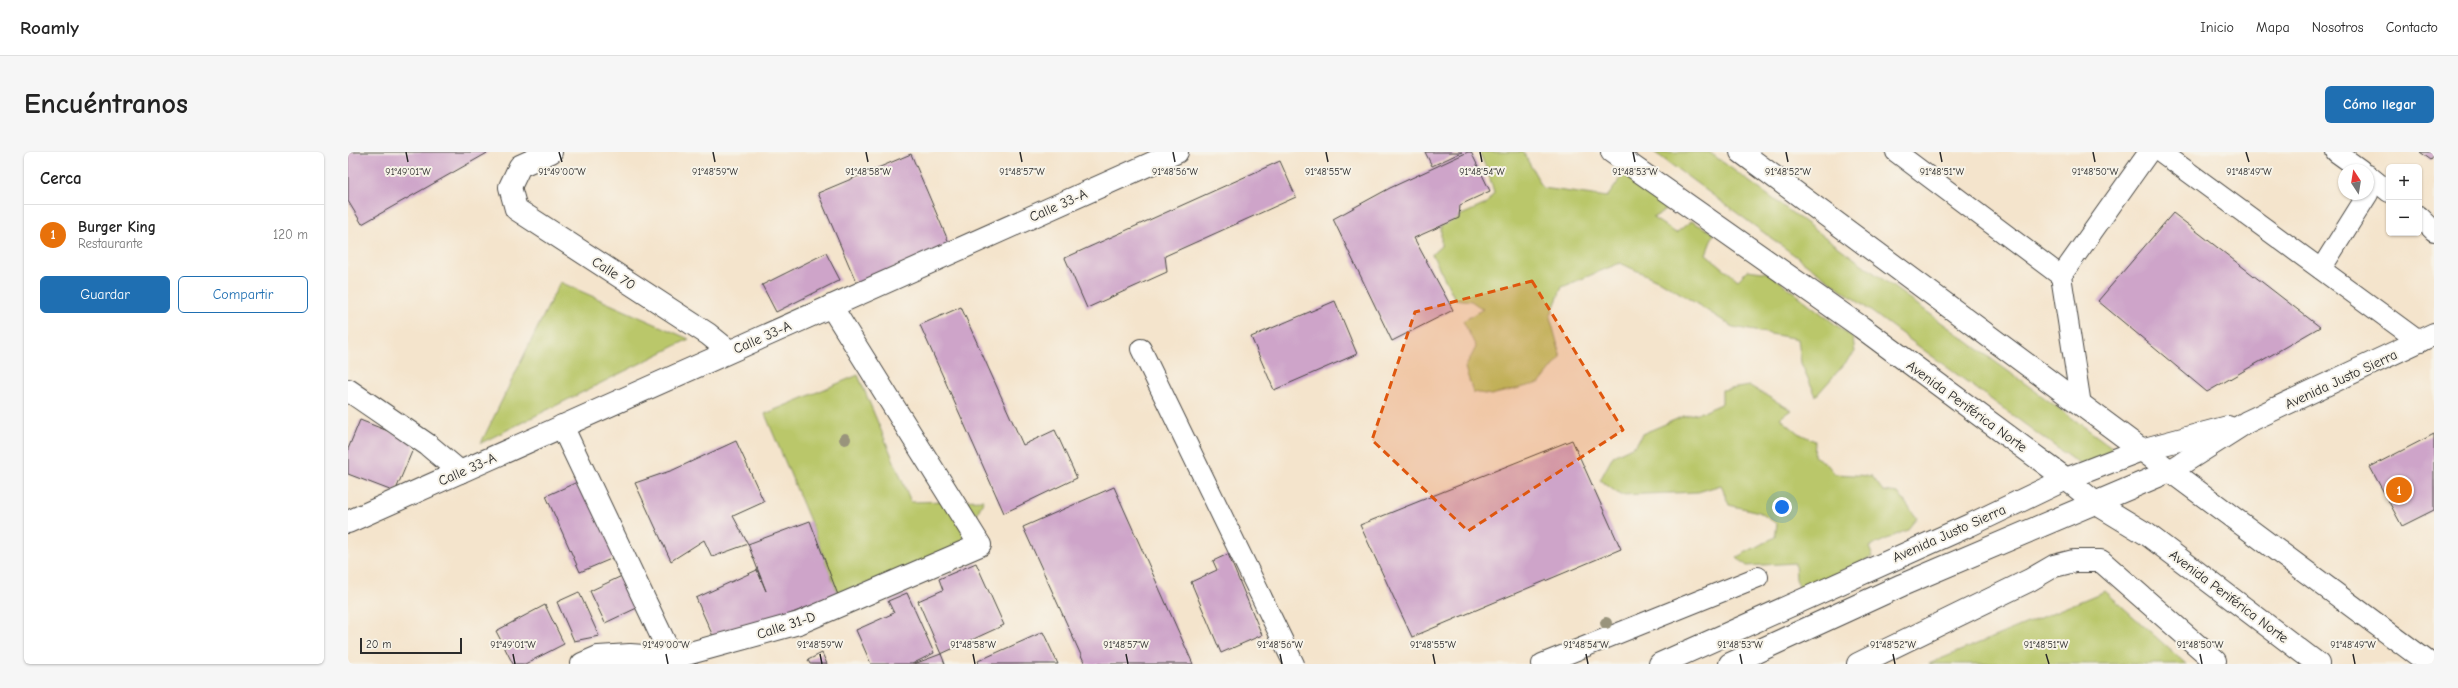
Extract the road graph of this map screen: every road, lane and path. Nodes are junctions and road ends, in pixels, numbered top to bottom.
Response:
1 (551, 152) edge
2 (1177, 152) edge
3 (1612, 152) edge
4 (1741, 152) edge
5 (1896, 152) edge
6 (2149, 152) edge
7 (2161, 152) edge
8 (2336, 152) edge
9 (2350, 164) edge
10 (2362, 200) edge
11 (2422, 219) edge
12 (2434, 231) edge
13 (2321, 269) junction
14 (2061, 276) junction
15 (831, 306) junction
16 (2427, 338) edge
17 (1141, 349) dead end
18 (729, 351) junction
19 (348, 390) edge
20 (2081, 405) junction
21 (2246, 422) junction
22 (562, 426) junction
23 (2141, 450) junction
24 (2170, 471) junction
25 (460, 472) junction
26 (2066, 479) junction
27 (2097, 504) junction
28 (348, 522) edge
29 (1758, 577) dead end
30 (672, 658) junction
31 (2215, 660) dead end
32 (594, 662) edge
33 (1294, 664) edge
34 (1542, 664) edge
35 (1660, 664) edge
36 (1730, 664) edge
37 (1858, 664) edge
38 (2318, 664) edge
39 (2430, 664) edge

1 - 18 street, Calle 70
2 - 15 street, Calle 33-A
3 - 26 street, Avenida Periférica Norte
4 - 20 street
5 - 14 lane
6 - 14 lane
7 - 13 lane
8 - 9 lane
10 - 13 lane
11 - 12 lane
13 - 16 lane
14 - 20 lane
15 - 18 street, Calle 33-A
15 - 30 street, Calle 31-D
16 - 21 street, Avenida Justo Sierra
17 - 33 lane
18 - 22 street, Calle 33-A
19 - 25 street
20 - 23 street
21 - 23 street, Avenida Justo Sierra
21 - 24 street, Avenida Justo Sierra
22 - 25 street, Calle 33-A
22 - 30 street
23 - 24 street
23 - 26 street, Avenida Justo Sierra
24 - 27 street, Avenida Justo Sierra
24 - 39 street
25 - 28 street, Calle 33-A
26 - 27 street, Avenida Periférica Norte
26 - 35 street, Avenida Justo Sierra
27 - 36 street, Avenida Justo Sierra
27 - 38 street, Avenida Periférica Norte
29 - 34 lane
30 - 32 street, Calle 31-D
31 - 37 street

